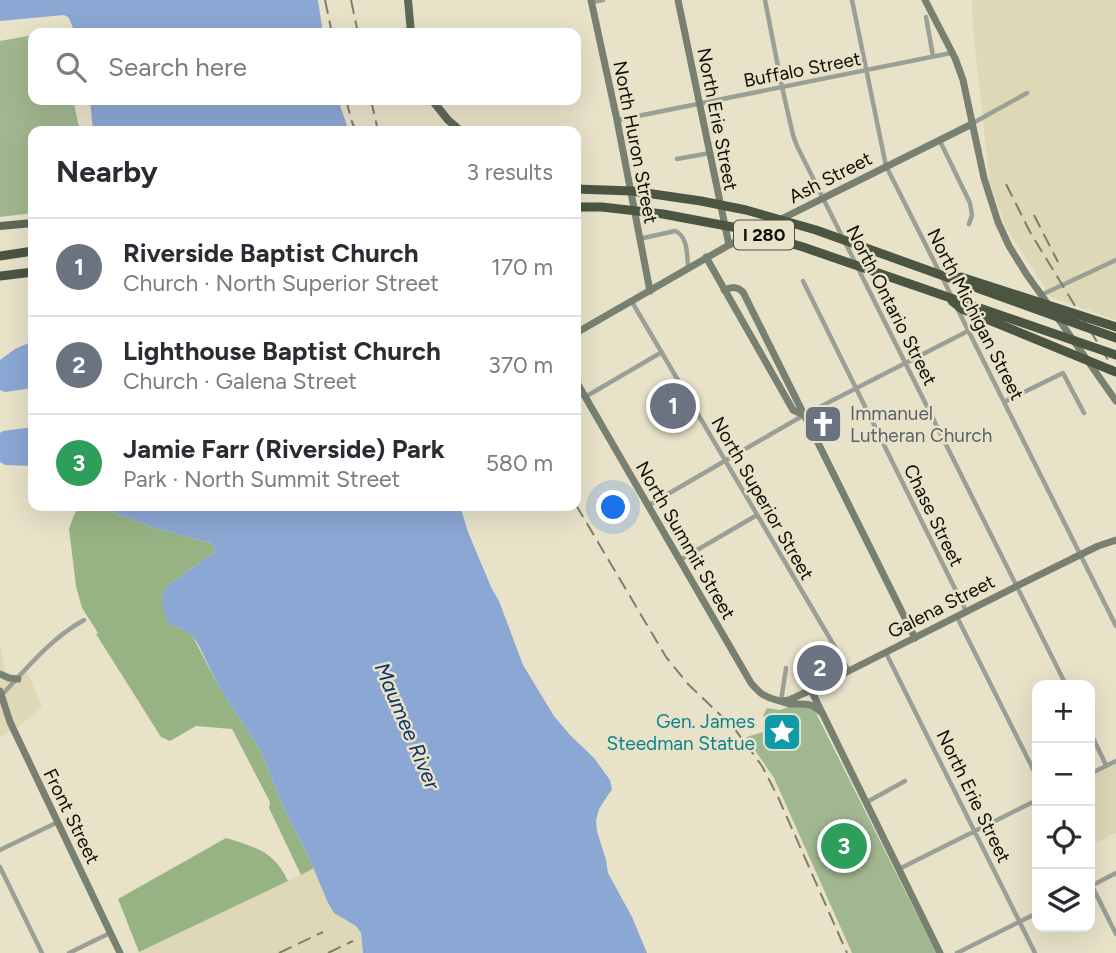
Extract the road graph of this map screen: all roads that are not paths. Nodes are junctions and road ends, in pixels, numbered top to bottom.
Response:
1 (408, 0) edge
2 (603, 0) edge
3 (678, 0) edge
4 (765, 0) edge
5 (852, 0) edge
6 (925, 0) edge
7 (591, 1) edge
8 (926, 17) dead end
9 (411, 28) edge
10 (951, 53) junction
11 (933, 56) junction
12 (866, 70) junction
13 (782, 87) junction
14 (1027, 93) dead end
15 (699, 104) junction
16 (436, 105) edge
17 (617, 120) junction
18 (972, 124) junction
19 (455, 126) edge
20 (939, 139) junction
21 (710, 153) junction
22 (677, 159) dead end
23 (886, 166) junction
24 (581, 189) edge
25 (822, 197) junction
26 (581, 207) edge
27 (28, 223) edge
28 (969, 224) dead end
29 (0, 226) edge
30 (816, 230) junction
31 (639, 239) junction
32 (729, 244) junction
33 (28, 252) edge
34 (0, 256) edge
35 (706, 257) junction
36 (1116, 260) edge
37 (689, 268) junction
38 (28, 273) edge
39 (0, 276) edge
40 (803, 281) dead end
41 (724, 290) junction
42 (650, 291) junction
43 (945, 296) junction
44 (1043, 298) junction
45 (632, 302) junction
46 (1116, 327) edge
47 (581, 330) edge
48 (762, 330) junction
49 (968, 331) junction
50 (752, 337) junction
51 (1116, 338) edge
52 (662, 352) junction
53 (1116, 355) edge
54 (905, 362) junction
55 (1116, 372) edge
56 (855, 388) junction
57 (581, 390) edge
58 (585, 397) junction
59 (1116, 401) edge
60 (1004, 402) junction
61 (1084, 413) dead end
62 (804, 415) junction
63 (725, 460) junction
64 (648, 505) junction
65 (757, 516) junction
66 (1116, 540) edge
67 (1080, 555) junction
68 (679, 561) junction
69 (1017, 586) junction
70 (966, 611) junction
71 (957, 616) junction
72 (84, 620) dead end
73 (1116, 626) edge
74 (915, 638) junction
75 (885, 652) junction
76 (786, 668) dead end
77 (849, 671) junction
78 (0, 674) edge
79 (18, 679) junction
80 (1064, 680) edge
81 (811, 690) junction
82 (0, 695) edge
83 (781, 701) junction
84 (823, 714) junction
85 (1095, 742) edge
86 (1116, 761) edge
87 (1106, 765) junction
88 (1032, 767) edge
89 (1095, 771) edge
90 (905, 781) dead end
91 (1032, 802) edge
92 (866, 803) junction
93 (58, 822) junction
94 (974, 831) junction
95 (0, 850) edge
96 (0, 867) edge
97 (899, 870) junction
98 (1116, 873) edge
99 (1095, 883) edge
100 (1095, 894) edge
101 (1032, 916) edge
102 (1019, 922) junction
103 (111, 932) junction
104 (1116, 934) edge
105 (42, 953) edge
106 (69, 953) edge
107 (120, 953) edge
108 (940, 953) edge
109 (957, 953) edge
110 (1035, 953) edge

1 - 9 main road
2 - 7 street
3 - 15 street, North Erie Street
4 - 13 street, North Ontario Street
5 - 12 street, North Michigan Street
6 - 10 street
7 - 17 street, North Huron Street
8 - 11 street
10 - 11 street, Buffalo Street
10 - 18 street
11 - 12 street, Buffalo Street
12 - 13 street, Buffalo Street
12 - 23 street, North Michigan Street
13 - 15 street, Buffalo Street
13 - 25 street, North Ontario Street
14 - 18 street, Ash Street
15 - 17 street, Buffalo Street
15 - 21 street, North Erie Street
16 - 19 main road
17 - 31 street, North Huron Street
18 - 20 street, Ash Street
18 - 44 street
20 - 23 street, Ash Street
20 - 28 street
21 - 22 street
21 - 32 street, North Erie Street
23 - 25 street, Ash Street
23 - 49 street, North Michigan Street
24 - 30 highway, I 280, bridge
25 - 32 street, Ash Street
25 - 54 street, North Ontario Street
26 - 43 highway, I 280, bridge
27 - 29 main road
30 - 46 highway, bridge
30 - 51 highway, I 280, bridge
31 - 37 street
31 - 42 street, North Huron Street
32 - 35 street, Ash Street
33 - 34 highway
35 - 37 street, Ash Street
35 - 41 street
36 - 44 street
37 - 42 street, Ash Street
38 - 39 highway
40 - 56 street, Chase Street
41 - 48 street
41 - 50 street
42 - 45 street, Ash Street
43 - 53 highway, I 280, bridge
43 - 55 highway, bridge
44 - 59 street, bridge
45 - 47 street, Ash Street
45 - 52 street, North Superior Street
48 - 50 street
48 - 62 street
49 - 54 street
49 - 60 street, North Michigan Street
50 - 62 street
52 - 58 street
52 - 63 street, North Superior Street
54 - 56 street
54 - 69 street, North Ontario Street
56 - 62 street
56 - 70 street, Chase Street
57 - 58 street, North Summit Street
58 - 64 street, North Summit Street
60 - 61 street
60 - 67 street, North Michigan Street
62 - 63 street
62 - 74 street
63 - 64 street
63 - 65 street, North Superior Street
64 - 68 street, North Summit Street
65 - 68 street
65 - 77 street, North Superior Street
66 - 67 street, Galena Street
67 - 69 street, Galena Street
67 - 73 street, North Michigan Street
68 - 83 street, North Summit Street
69 - 70 street, Galena Street
69 - 80 street, North Ontario Street
70 - 71 street, Galena Street
71 - 74 street, Galena Street
71 - 88 street
72 - 79 street
74 - 75 street, Galena Street
75 - 77 street, Galena Street
75 - 94 street, North Erie Street
76 - 83 street
77 - 81 street, Galena Street
78 - 79 street
79 - 82 street
81 - 83 street, Galena Street
81 - 84 street
82 - 93 street, Front Street
83 - 84 street, North Summit Street
84 - 92 street
85 - 87 street
86 - 87 street
87 - 89 street
90 - 92 street
91 - 94 street
92 - 97 street
93 - 95 street
93 - 103 street, Front Street
94 - 97 street
94 - 102 street, North Erie Street
96 - 105 street
97 - 108 street
98 - 99 street
100 - 104 street
101 - 102 street
102 - 109 street
102 - 110 street, North Erie Street
103 - 106 street
103 - 107 street, Front Street

